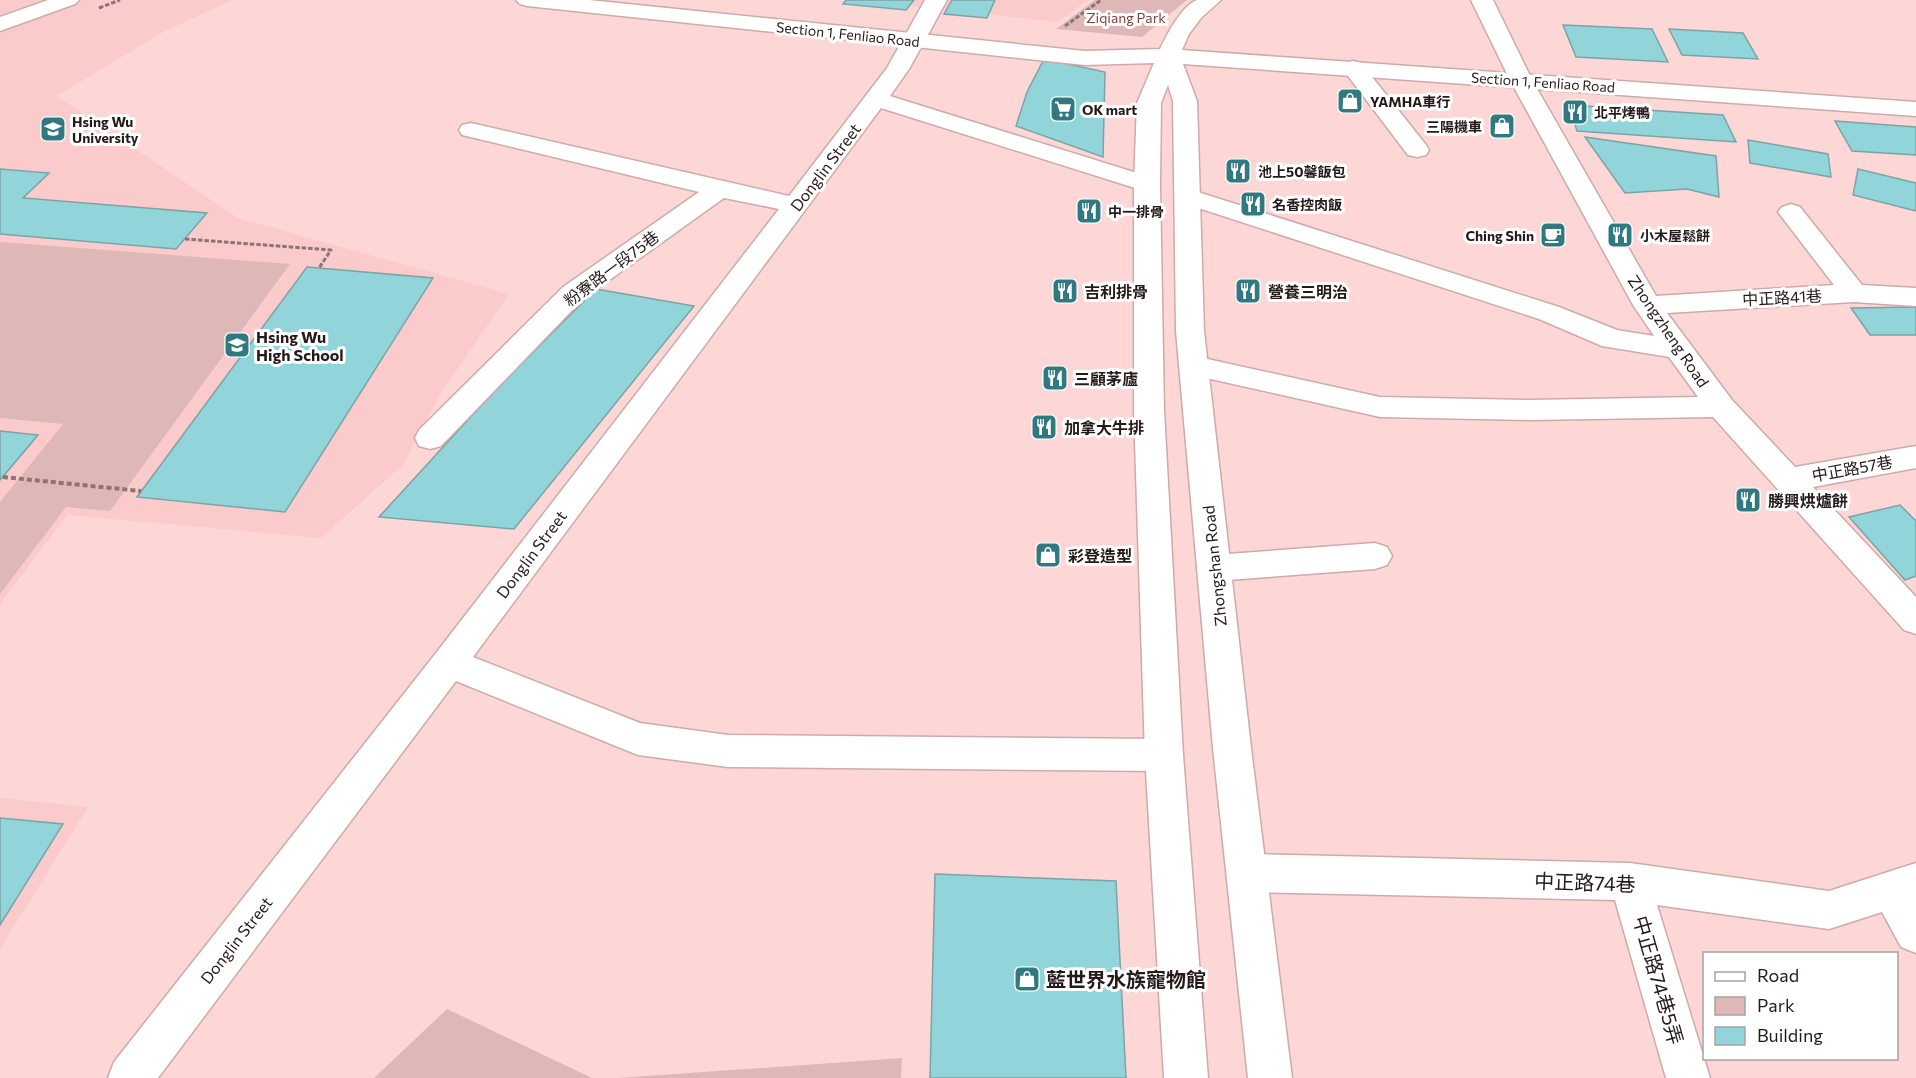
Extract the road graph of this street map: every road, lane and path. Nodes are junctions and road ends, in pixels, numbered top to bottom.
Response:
1 (68, 0) edge
2 (527, 0) edge
3 (691, 0) edge
4 (1101, 0) edge
5 (1210, 0) edge
6 (1482, 0) edge
7 (923, 21) edge
8 (0, 24) edge
9 (1049, 38) junction
10 (1169, 56) junction
11 (1353, 68) junction
12 (1521, 80) junction
13 (876, 99) junction
14 (1916, 109) edge
15 (471, 130) dead end
16 (1417, 150) dead end
17 (1147, 184) junction
18 (720, 189) junction
19 (1189, 197) junction
20 (796, 205) junction
21 (1791, 212) dead end
22 (185, 239) dead end
23 (319, 268) dead end
24 (1854, 292) junction
25 (1916, 297) edge
26 (1647, 305) junction
27 (1681, 349) junction
28 (1194, 366) junction
29 (1721, 407) junction
30 (430, 438) dead end
31 (1916, 457) edge
32 (3, 477) dead end
33 (1788, 480) junction
34 (141, 491) dead end
35 (1375, 556) dead end
36 (1214, 568) junction
37 (1916, 620) edge
38 (449, 663) junction
39 (1164, 755) junction
40 (1248, 873) junction
41 (1630, 882) junction
42 (1904, 886) edge
43 (1916, 933) edge
44 (130, 1078) edge
45 (1186, 1078) edge
46 (1270, 1078) edge
47 (1688, 1078) edge

1 - 8 main road
2 - 7 main road, Section 1, Fenliao Road
3 - 7 main road, Section 1, Fenliao Road
4 - 9 path
5 - 10 main road
6 - 12 main road, Zhongzheng Road
7 - 9 main road, Section 1, Fenliao Road
7 - 10 main road, Section 1, Fenliao Road
7 - 13 main road, Donglin Street
9 - 10 main road, Section 1, Fenliao Road
10 - 11 main road, Section 1, Fenliao Road
10 - 17 main road
10 - 19 main road, Zhongshan Road
11 - 12 main road, Section 1, Fenliao Road
11 - 16 main road
12 - 14 main road, Section 1, Fenliao Road
12 - 26 main road, Zhongzheng Road
13 - 17 main road
13 - 20 main road, Donglin Street
15 - 18 main road
17 - 39 main road
18 - 20 main road
18 - 30 main road, 粉寮路一段75巷
19 - 27 main road
19 - 28 main road, Zhongshan Road
20 - 38 main road, Donglin Street
21 - 24 main road
22 - 23 path
24 - 25 main road, 中正路41巷
24 - 26 main road, 中正路41巷
26 - 27 main road, Zhongzheng Road
27 - 29 main road, Zhongzheng Road
28 - 29 main road
28 - 36 main road, Zhongshan Road
29 - 33 main road, Zhongzheng Road
31 - 33 main road, 中正路57巷
32 - 34 path
33 - 37 main road, Zhongzheng Road
35 - 36 main road
36 - 40 main road, Zhongshan Road
38 - 39 main road
38 - 44 main road, Donglin Street
39 - 45 main road
40 - 41 main road, 中正路74巷
40 - 46 main road, Zhongshan Road
41 - 42 main road, 中正路74巷
41 - 47 main road, 中正路74巷5弄
42 - 43 main road

